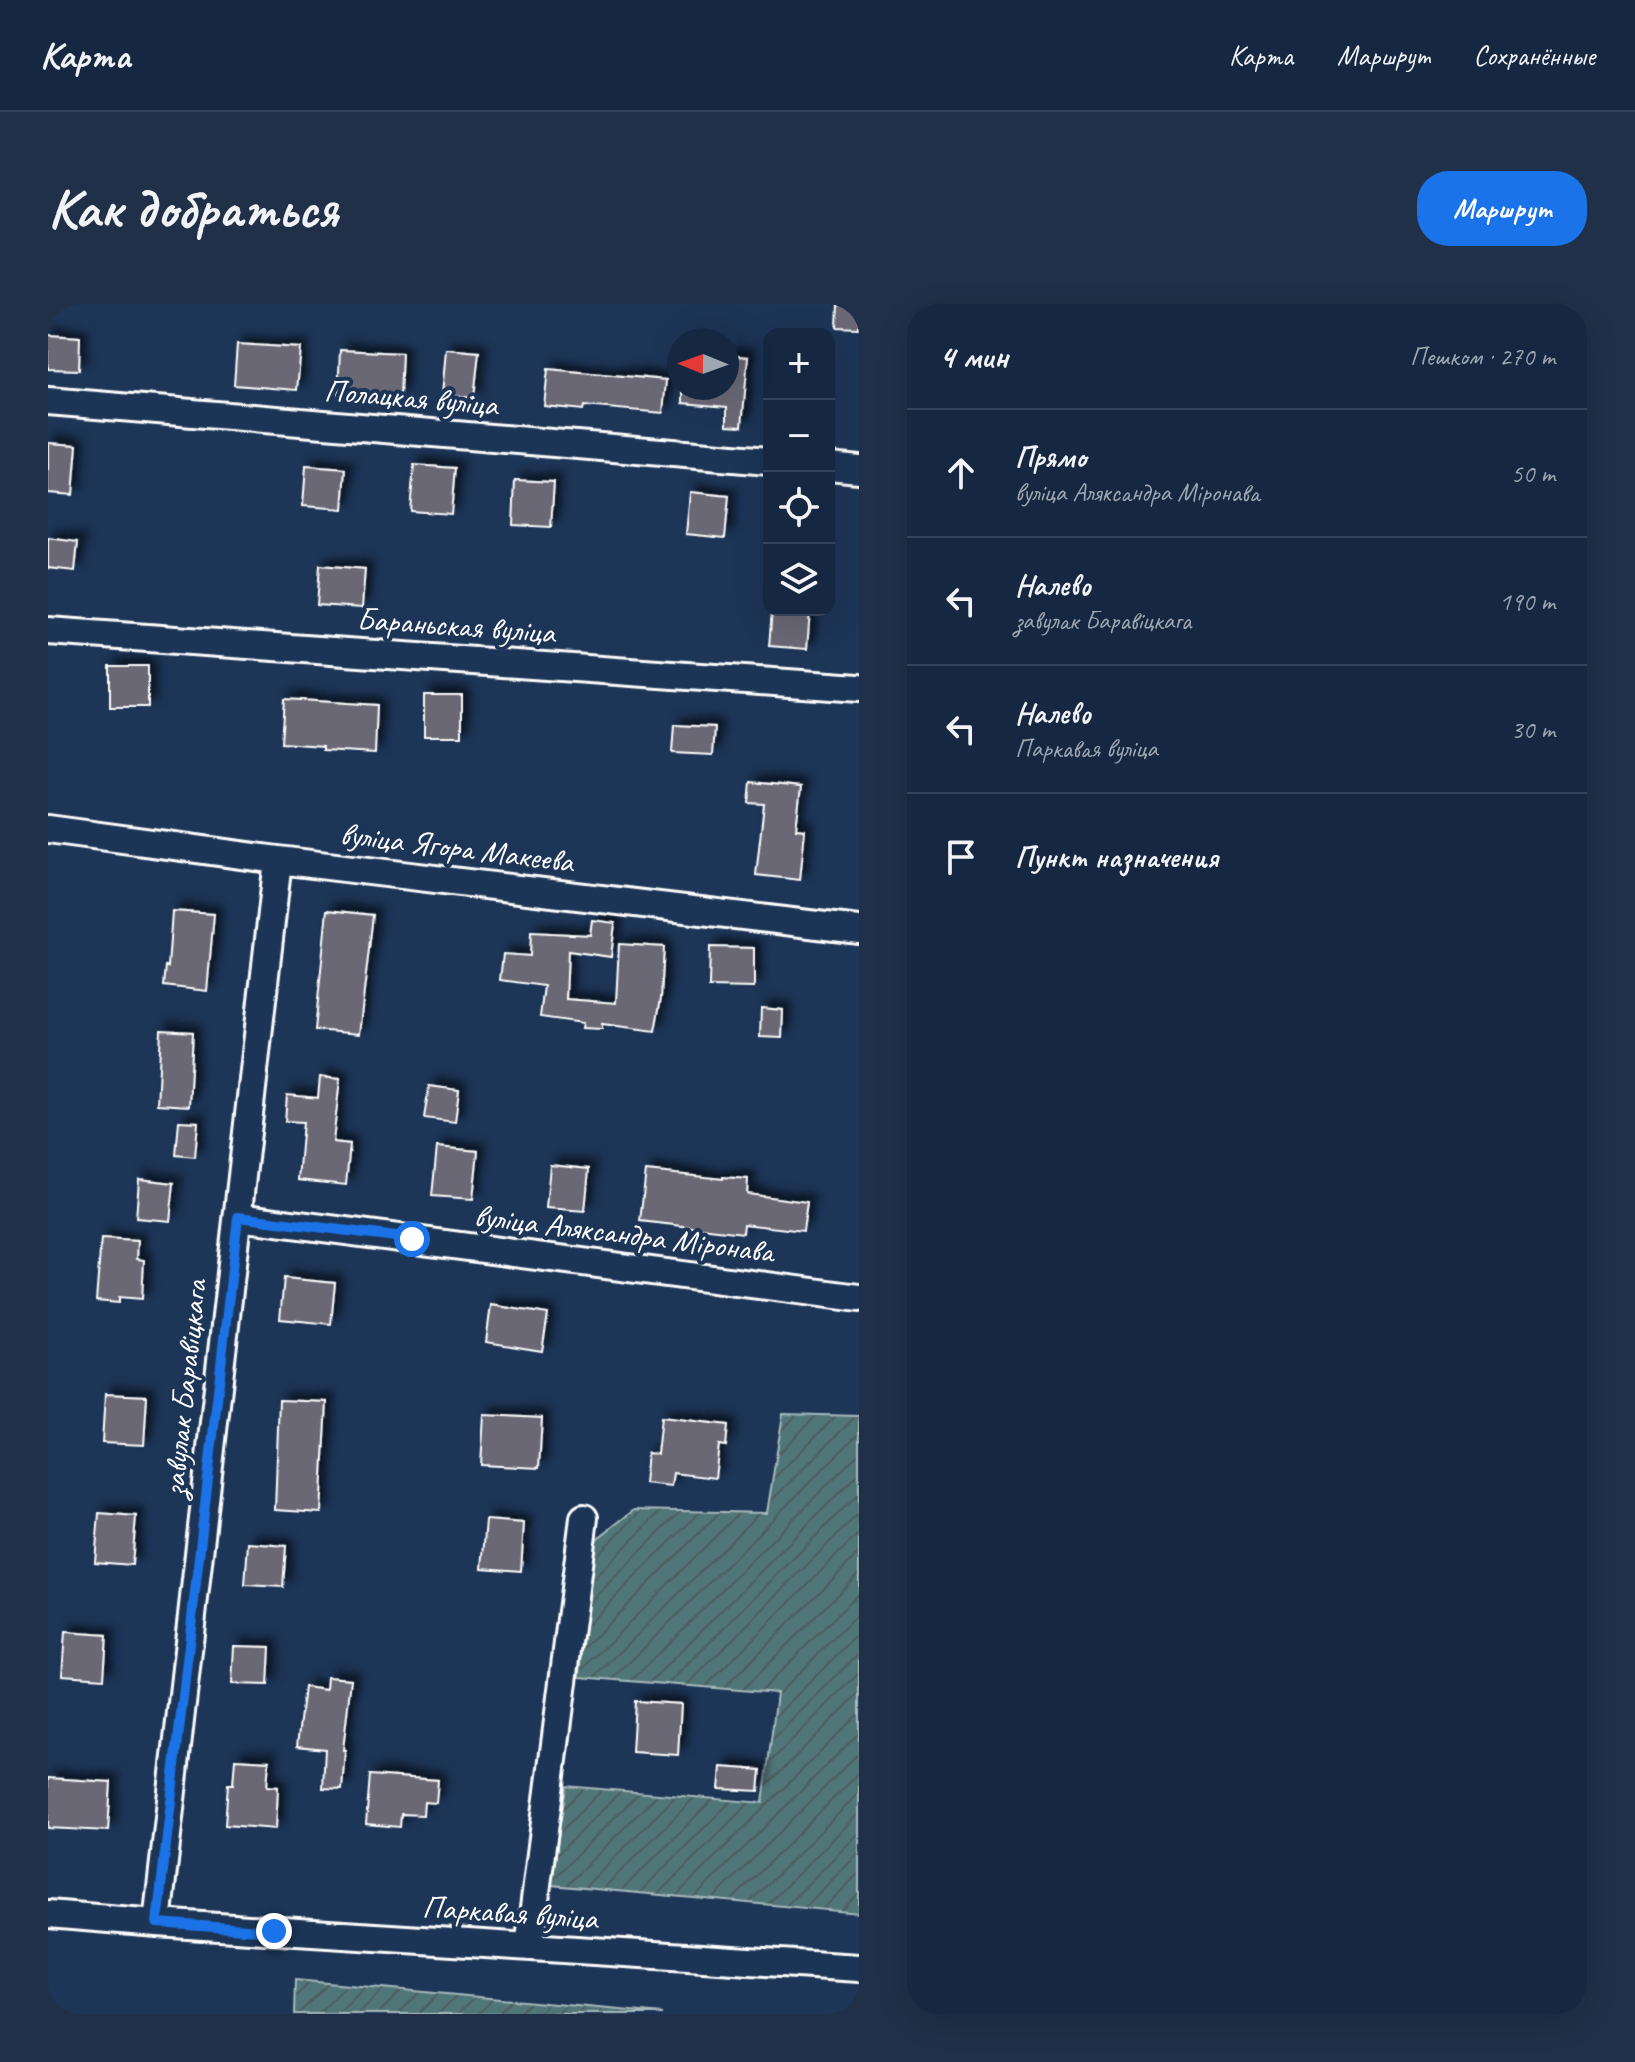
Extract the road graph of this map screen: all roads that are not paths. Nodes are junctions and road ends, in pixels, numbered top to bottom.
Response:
1 (48, 401) edge
2 (763, 461) edge
3 (835, 467) edge
4 (859, 469) edge
5 (48, 631) edge
6 (859, 688) edge
7 (48, 829) edge
8 (278, 860) junction
9 (859, 930) edge
10 (238, 1217) junction
11 (859, 1298) edge
12 (584, 1518) dead end
13 (48, 1914) edge
14 (157, 1923) junction
15 (529, 1947) junction
16 (859, 1968) edge

1 - 2 street, Полацкая вуліца
3 - 4 street
5 - 6 street, Бараньская вуліца
7 - 8 street, вуліца Ягора Макеева
8 - 9 street, вуліца Ягора Макеева
8 - 10 street, завулак Баравіцкага
10 - 11 street, вуліца Аляксандра Міронава
10 - 14 street, завулак Баравіцкага
12 - 15 street
13 - 14 street, Паркавая вуліца
14 - 15 street, Паркавая вуліца
15 - 16 street, Паркавая вуліца

